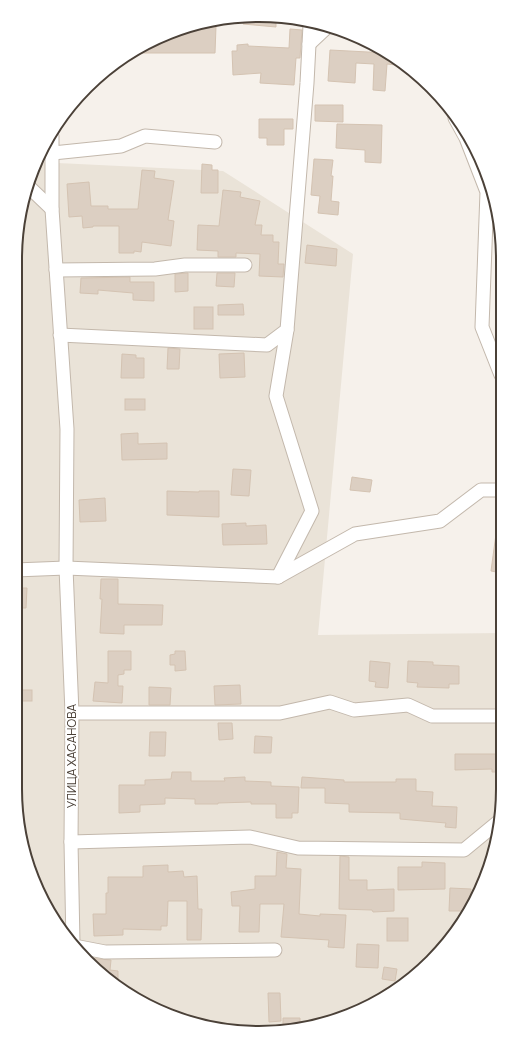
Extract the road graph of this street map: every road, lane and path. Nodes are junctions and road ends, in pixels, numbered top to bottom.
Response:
1 (310, 28) edge
2 (323, 31) edge
3 (309, 44) junction
4 (215, 142) dead end
5 (52, 143) edge
6 (53, 153) junction
7 (33, 190) edge
8 (488, 197) edge
9 (52, 209) junction
10 (245, 265) dead end
11 (56, 270) junction
12 (287, 330) junction
13 (60, 335) junction
14 (496, 362) edge
15 (496, 488) edge
16 (66, 568) junction
17 (22, 570) edge
18 (278, 577) junction
19 (72, 713) junction
20 (496, 716) edge
21 (493, 826) edge
22 (71, 842) junction
23 (74, 936) edge
24 (83, 947) edge
25 (275, 950) dead end

1 - 3 street
2 - 3 street
3 - 12 street
4 - 6 street
5 - 6 street, УЛИЦА ХАСАНОВА
6 - 9 street, УЛИЦА ХАСАНОВА
7 - 9 street
8 - 14 street
9 - 11 street, УЛИЦА ХАСАНОВА
10 - 11 street
11 - 13 street, УЛИЦА ХАСАНОВА
12 - 13 street
12 - 18 street
13 - 16 street, УЛИЦА ХАСАНОВА
15 - 18 street
16 - 17 street
16 - 18 street
16 - 19 street, УЛИЦА ХАСАНОВА
19 - 20 street
19 - 22 street, УЛИЦА ХАСАНОВА
21 - 22 street
22 - 23 street, УЛИЦА ХАСАНОВА
24 - 25 street

